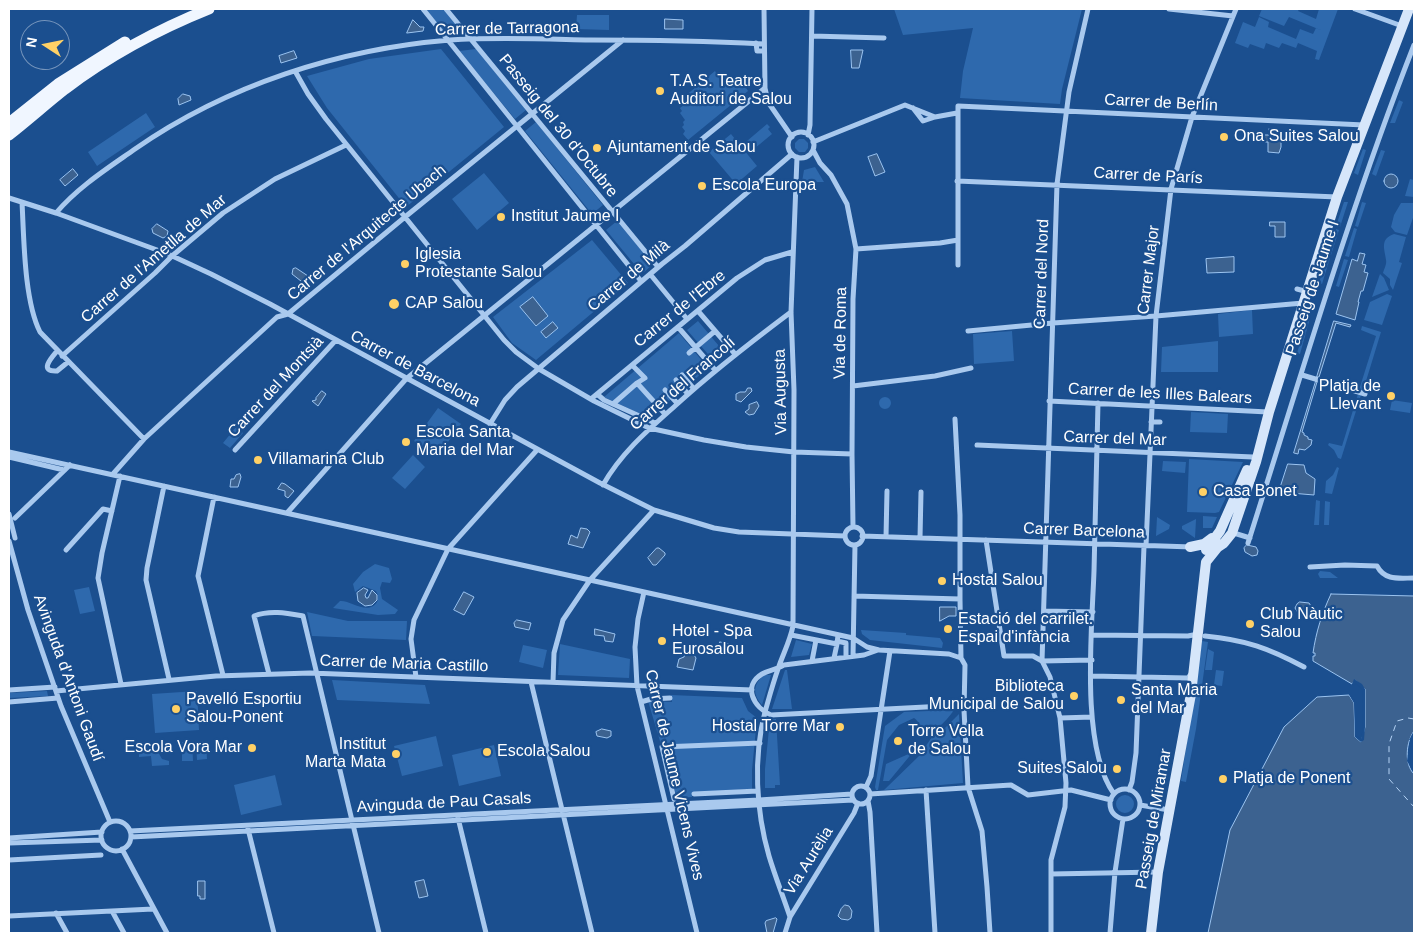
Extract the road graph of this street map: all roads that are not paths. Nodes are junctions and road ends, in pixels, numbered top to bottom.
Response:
1 (188, 9) edge
2 (209, 9) edge
3 (423, 9) edge
4 (446, 9) edge
5 (764, 9) edge
6 (812, 9) edge
7 (1088, 9) edge
8 (1169, 9) edge
9 (1236, 9) edge
10 (1355, 9) edge
11 (1409, 9) edge
12 (1233, 16) junction
13 (1402, 26) junction
14 (812, 36) junction
15 (884, 38) dead end
16 (471, 39) junction
17 (448, 40) junction
18 (624, 40) junction
19 (756, 44) junction
20 (764, 44) junction
21 (1414, 45) edge
22 (764, 51) junction
23 (295, 71) junction
24 (765, 88) junction
25 (1066, 111) junction
26 (957, 113) junction
27 (532, 114) junction
28 (1192, 117) junction
29 (9, 123) edge
30 (1364, 125) junction
31 (518, 126) junction
32 (9, 135) edge
33 (808, 135) junction
34 (792, 137) junction
35 (813, 142) junction
36 (346, 144) junction
37 (813, 150) junction
38 (792, 154) junction
39 (797, 157) junction
40 (957, 181) junction
41 (1057, 184) junction
42 (1171, 189) junction
43 (1338, 197) junction
44 (9, 198) edge
45 (22, 202) junction
46 (612, 212) junction
47 (56, 213) junction
48 (404, 217) junction
49 (597, 224) junction
50 (958, 240) junction
51 (856, 248) junction
52 (792, 252) junction
53 (172, 256) junction
54 (958, 265) dead end
55 (658, 267) junction
56 (650, 274) junction
57 (641, 281) junction
58 (1303, 303) junction
59 (698, 311) junction
60 (791, 312) junction
61 (288, 314) junction
62 (484, 315) junction
63 (1156, 316) junction
64 (688, 319) junction
65 (1053, 323) junction
66 (678, 327) junction
67 (715, 331) junction
68 (968, 331) dead end
69 (336, 340) junction
70 (695, 347) junction
71 (689, 353) dead end
72 (59, 354) junction
73 (735, 354) junction
74 (68, 362) junction
75 (632, 365) junction
76 (971, 368) dead end
77 (539, 369) junction
78 (715, 370) junction
79 (682, 375) dead end
80 (1302, 375) junction
81 (406, 379) junction
82 (676, 380) dead end
83 (638, 382) junction
84 (853, 386) junction
85 (694, 389) junction
86 (665, 390) dead end
87 (597, 394) junction
88 (688, 394) junction
89 (1365, 394) dead end
90 (590, 399) junction
91 (1049, 401) junction
92 (677, 403) junction
93 (1098, 403) junction
94 (613, 404) junction
95 (1151, 406) junction
96 (1268, 412) junction
97 (665, 414) junction
98 (955, 419) dead end
99 (1150, 422) junction
100 (1160, 422) dead end
101 (655, 423) junction
102 (490, 424) junction
103 (649, 428) junction
104 (1262, 434) junction
105 (144, 439) junction
106 (977, 446) dead end
107 (1048, 448) junction
108 (235, 450) dead end
109 (537, 450) junction
110 (1097, 451) junction
111 (9, 452) edge
112 (794, 452) junction
113 (1150, 453) junction
114 (852, 454) junction
115 (9, 457) edge
116 (1251, 458) junction
117 (70, 465) junction
118 (64, 470) junction
119 (113, 474) junction
120 (120, 476) junction
121 (603, 485) junction
122 (164, 486) junction
123 (887, 492) dead end
124 (921, 492) dead end
125 (214, 497) junction
126 (654, 510) junction
127 (112, 511) junction
128 (287, 513) junction
129 (9, 514) edge
130 (15, 518) dead end
131 (853, 527) junction
132 (1236, 529) junction
133 (792, 534) junction
134 (845, 536) junction
135 (862, 536) junction
136 (886, 537) junction
137 (15, 538) dead end
138 (920, 538) junction
139 (959, 539) junction
140 (986, 540) junction
141 (9, 541) edge
142 (1046, 542) junction
143 (855, 544) junction
144 (1094, 544) junction
145 (1145, 546) junction
146 (1213, 547) junction
147 (1190, 548) junction
148 (448, 549) junction
149 (66, 550) dead end
150 (10, 554) edge
151 (1201, 566) junction
152 (1310, 567) dead end
153 (1414, 578) edge
154 (590, 580) junction
155 (1204, 588) junction
156 (644, 592) junction
157 (854, 596) junction
158 (960, 599) junction
159 (300, 609) dead end
160 (1044, 611) junction
161 (1093, 612) junction
162 (303, 616) junction
163 (792, 626) junction
164 (1194, 630) junction
165 (791, 635) junction
166 (1092, 635) junction
167 (1141, 635) junction
168 (1205, 636) dead end
169 (853, 638) junction
170 (816, 640) junction
171 (837, 640) junction
172 (1197, 648) junction
173 (879, 650) junction
174 (890, 650) junction
175 (853, 656) junction
176 (846, 657) junction
177 (834, 658) junction
178 (961, 658) junction
179 (1092, 660) junction
180 (812, 661) junction
181 (1042, 661) junction
182 (1304, 667) dead end
183 (778, 669) junction
184 (316, 673) junction
185 (269, 674) junction
186 (223, 675) junction
187 (1092, 676) junction
188 (416, 677) junction
189 (1139, 677) junction
190 (1189, 677) junction
191 (169, 679) junction
192 (531, 682) junction
193 (553, 682) junction
194 (122, 684) junction
195 (656, 685) junction
196 (637, 686) junction
197 (55, 689) junction
198 (9, 690) edge
199 (752, 690) junction
200 (58, 698) junction
201 (670, 698) dead end
202 (654, 699) junction
203 (9, 702) edge
204 (641, 702) junction
205 (964, 705) junction
206 (882, 710) junction
207 (1187, 710) junction
208 (765, 712) junction
209 (1092, 717) junction
210 (1060, 718) junction
211 (760, 743) junction
212 (866, 787) junction
213 (968, 787) junction
214 (926, 790) junction
215 (1129, 790) junction
216 (758, 791) junction
217 (1066, 791) junction
218 (694, 794) dead end
219 (870, 794) junction
220 (1112, 797) junction
221 (674, 799) dead end
222 (854, 799) junction
223 (868, 801) junction
224 (759, 803) junction
225 (1140, 805) junction
226 (667, 808) junction
227 (1170, 810) junction
228 (563, 813) junction
229 (458, 818) junction
230 (1123, 819) junction
231 (110, 822) junction
232 (352, 823) junction
233 (247, 829) junction
234 (130, 831) junction
235 (102, 832) junction
236 (9, 838) edge
237 (131, 838) junction
238 (102, 840) junction
239 (9, 843) edge
240 (122, 849) junction
241 (101, 855) dead end
242 (9, 860) edge
243 (1114, 872) junction
244 (1158, 872) junction
245 (1051, 874) junction
246 (153, 909) junction
247 (112, 910) junction
248 (123, 910) junction
249 (56, 913) junction
250 (9, 916) edge
251 (790, 917) junction
252 (116, 919) junction
253 (67, 933) edge
254 (124, 933) edge
255 (167, 933) edge
256 (274, 933) edge
257 (379, 933) edge
258 (486, 933) edge
259 (592, 933) edge
260 (697, 933) edge
261 (785, 933) edge
262 (877, 933) edge
263 (935, 933) edge
264 (990, 933) edge
265 (1051, 933) edge
266 (1110, 933) edge
267 (1152, 933) edge

1 - 29 main road
2 - 32 main road
3 - 17 street, Passeig del 30 d'Octubre
4 - 16 street, Passeig del 30 d'Octubre
5 - 20 street
6 - 14 street
7 - 25 street, Carrer del Nord
8 - 12 street
9 - 12 street, Carrer Major
10 - 13 street
11 - 13 street, Passeig de Jaume I
12 - 28 street, Carrer Major
13 - 30 street, Passeig de Jaume I
14 - 15 street
14 - 33 street
16 - 17 street, Carrer de Tarragona
16 - 18 street, Carrer de Tarragona
16 - 27 street, Passeig del 30 d'Octubre
17 - 23 street, Carrer de Tarragona
17 - 31 street, Passeig del 30 d'Octubre
18 - 19 street, Carrer de Tarragona
18 - 27 street, Carrer de l'Arquitecte Ubach
19 - 20 street, Carrer de Tarragona
19 - 22 street
20 - 22 street
21 - 80 street, Passeig de Jaume I
22 - 24 street
23 - 36 street
23 - 47 street, Carrer de Tarragona
24 - 34 street
24 - 46 street
25 - 26 street, Carrer de Berlín
25 - 28 street, Carrer de Berlín
25 - 41 street, Carrer del Nord
26 - 35 street
26 - 40 street
27 - 31 street, Carrer de l'Arquitecte Ubach
27 - 46 street, Passeig del 30 d'Octubre
28 - 30 street, Carrer de Berlín
28 - 42 street, Carrer Major
30 - 43 street, Passeig de Jaume I
31 - 48 street, Carrer de l'Arquitecte Ubach
31 - 49 street, Passeig del 30 d'Octubre
33 - 34 street
33 - 35 street
34 - 38 street
35 - 37 street
36 - 48 street
36 - 53 street, Carrer de l'Ametlla de Mar
37 - 39 street
37 - 51 street, Via de Roma
38 - 39 street
38 - 55 street, Carrer de Milà
39 - 52 street, Via Augusta
40 - 41 street, Carrer de París
40 - 50 street
41 - 42 street, Carrer de París
41 - 65 street, Carrer del Nord
42 - 43 street, Carrer de París
42 - 63 street, Carrer Major
43 - 58 street, Passeig de Jaume I
44 - 45 street, Carrer de Barcelona
45 - 47 street, Carrer de Barcelona
45 - 72 street
46 - 49 street
46 - 55 street, Passeig del 30 d'Octubre
47 - 53 street, Carrer de Barcelona
48 - 61 street, Carrer de l'Arquitecte Ubach
48 - 62 street
49 - 57 street, Passeig del 30 d'Octubre
49 - 62 street
50 - 51 street
50 - 54 street
51 - 84 street, Via de Roma
52 - 59 street, Carrer de l'Ebre
52 - 60 street, Via Augusta
53 - 61 street, Carrer de Barcelona
53 - 72 street, Carrer de l'Ametlla de Mar
55 - 56 street, Carrer de Milà
56 - 57 street, Carrer de Milà
56 - 64 street
57 - 77 street, Carrer de Milà
58 - 63 street
58 - 96 street, Passeig de Jaume I
59 - 64 street, Carrer de l'Ebre
59 - 67 street
60 - 73 street, Carrer del Francolí
60 - 112 street, Via Augusta
61 - 69 street, Carrer de Barcelona
61 - 105 street, Carrer de l'Arquitecte Ubach
62 - 77 street
62 - 81 street
63 - 65 street
63 - 95 street, Carrer Major
64 - 66 street, Carrer de l'Ebre
65 - 68 street
65 - 91 street, Carrer del Nord
66 - 70 street
66 - 75 street, Carrer de l'Ebre
67 - 70 street
67 - 73 street
69 - 81 street, Carrer de Barcelona
69 - 108 street, Carrer del Montsià
70 - 71 street
70 - 78 street
72 - 74 street
72 - 74 street
73 - 78 street, Carrer del Francolí
74 - 105 street
75 - 83 street
75 - 87 street, Carrer de l'Ebre
76 - 84 street
77 - 90 street
77 - 102 street, Carrer de Milà
78 - 85 street, Carrer del Francolí
79 - 85 street
80 - 89 street
80 - 132 street, Passeig de Jaume I
81 - 102 street, Carrer de Barcelona
81 - 128 street
82 - 88 street
83 - 94 street
83 - 97 street
84 - 114 street, Via de Roma
85 - 88 street, Carrer del Francolí
86 - 92 street
87 - 90 street, Carrer de l'Ebre
87 - 94 street
88 - 92 street, Carrer del Francolí
90 - 103 street
91 - 93 street, Carrer de les Illes Balears
91 - 107 street, Carrer del Nord
92 - 97 street, Carrer del Francolí
93 - 95 street, Carrer de les Illes Balears
93 - 110 street
94 - 101 street
95 - 96 street, Carrer de les Illes Balears
95 - 99 street, Carrer Major
96 - 104 street, Passeig de Jaume I
97 - 101 street, Carrer del Francolí
98 - 139 street
99 - 100 street
99 - 113 street, Carrer Major
101 - 103 street, Carrer del Francolí
102 - 109 street, Carrer de Barcelona
103 - 112 street
103 - 121 street, Carrer del Francolí
104 - 116 street, Passeig de Jaume I
104 - 132 street, Passeig de Jaume I
105 - 119 street, Carrer de l'Arquitecte Ubach
106 - 107 street, Carrer del Mar
107 - 110 street, Carrer del Mar
107 - 142 street, Carrer del Nord
109 - 121 street, Carrer de Barcelona
109 - 148 street
110 - 113 street, Carrer del Mar
110 - 144 street
111 - 117 street
112 - 114 street
112 - 133 street, Via Augusta
113 - 116 street, Carrer del Mar
113 - 145 street, Carrer Major
114 - 131 street, Via de Roma
115 - 118 street
116 - 132 street, Passeig de Jaume I
116 - 146 street, Passeig de Jaume I
116 - 147 street
117 - 118 street
117 - 119 street
118 - 130 street
119 - 120 street
120 - 122 street
120 - 127 street
121 - 126 street, Carrer de Barcelona
122 - 125 street
122 - 191 street
123 - 136 street
124 - 138 street
125 - 128 street
125 - 186 street
126 - 133 street, Carrer de Barcelona
126 - 154 street
127 - 149 street
127 - 194 street
128 - 148 street
129 - 137 street
131 - 134 street
131 - 135 street
132 - 146 street, Passeig de Jaume I
133 - 134 street, Carrer de Barcelona
133 - 163 street, Via Augusta
134 - 143 street
135 - 136 street
135 - 143 street
136 - 138 street
138 - 139 street
139 - 140 street, Carrer Barcelona
139 - 158 street
140 - 142 street, Carrer Barcelona
140 - 181 street
141 - 150 street, Avinguda d'Antoni Gaudí
142 - 144 street, Carrer Barcelona
142 - 160 street, Carrer del Nord
143 - 157 street
144 - 145 street, Carrer Barcelona
144 - 161 street
145 - 147 street, Carrer Barcelona
145 - 167 street, Carrer Major
146 - 147 street, Carrer Barcelona
146 - 151 street, Passeig de Miramar
146 - 155 street, Passeig de Miramar
148 - 154 street
148 - 188 street
150 - 197 street, Avinguda d'Antoni Gaudí
151 - 155 street, Passeig de Miramar
151 - 164 street, Passeig de Miramar
152 - 153 street
154 - 156 street
154 - 193 street
155 - 164 street, Passeig de Miramar
155 - 172 street, Passeig de Miramar
156 - 163 street
156 - 196 street, Carrer de Jaume Vicens Vives
157 - 158 street
157 - 169 street
158 - 178 street
159 - 162 street
160 - 161 street
160 - 181 street, Carrer del Nord
161 - 166 street
162 - 184 street
162 - 185 street
163 - 165 street, Via Augusta
163 - 171 street
164 - 167 street
164 - 190 street, Passeig de Miramar
165 - 170 street
165 - 183 street, Via Augusta
166 - 167 street
166 - 179 street
167 - 189 street, Carrer Major
168 - 182 street
169 - 171 street
169 - 173 street
169 - 175 street
170 - 171 street
170 - 180 street
171 - 176 street
171 - 177 street
172 - 190 street, Passeig de Miramar
172 - 207 street, Passeig de Miramar
173 - 174 street
173 - 175 street
174 - 178 street
174 - 206 street
175 - 176 street
176 - 177 street
177 - 180 street
178 - 205 street
179 - 181 street
179 - 187 street
180 - 183 street
181 - 210 street
183 - 199 street
183 - 208 street, Via Augusta
184 - 185 street, Carrer de Maria Castillo
184 - 188 street, Carrer de Maria Castillo
184 - 232 street
185 - 186 street, Carrer de Maria Castillo
186 - 191 street, Carrer de Maria Castillo
187 - 189 street
187 - 209 street
188 - 192 street, Carrer de Maria Castillo
189 - 190 street
189 - 215 street, Carrer Major
190 - 207 street, Passeig de Miramar
191 - 194 street, Carrer de Maria Castillo
192 - 193 street, Carrer de Maria Castillo
192 - 228 street
193 - 196 street, Carrer de Maria Castillo
194 - 197 street, Carrer de Maria Castillo
195 - 196 street, Carrer de Maria Castillo
195 - 199 street, Carrer de Maria Castillo
195 - 202 street
196 - 204 street, Carrer de Jaume Vicens Vives
197 - 198 street, Carrer de Maria Castillo
197 - 200 street, Avinguda d'Antoni Gaudí
199 - 208 street
200 - 203 street
200 - 231 street, Avinguda d'Antoni Gaudí
201 - 202 street
202 - 204 street
204 - 226 street, Carrer de Jaume Vicens Vives
205 - 206 street
205 - 213 street
206 - 208 street
206 - 212 street
207 - 227 street, Passeig de Miramar
208 - 211 street, Via Augusta
209 - 210 street
209 - 220 street
210 - 217 street
211 - 216 street, Via Augusta
211 - 221 street
212 - 219 street
212 - 222 street
213 - 214 street
213 - 217 street
213 - 264 street
214 - 219 street
214 - 263 street
215 - 220 street
215 - 225 street
216 - 218 street
216 - 224 street, Via Augusta
217 - 220 street
217 - 245 street
219 - 223 street
220 - 230 street
222 - 223 street
222 - 224 street, Avinguda de Pau Casals
222 - 251 street, Via Aurèlia
223 - 262 street
224 - 226 street, Avinguda de Pau Casals
224 - 251 street, Via Augusta
225 - 227 street
225 - 230 street
226 - 228 street, Avinguda de Pau Casals
226 - 260 street, Carrer de Jaume Vicens Vives
227 - 244 street, Passeig de Miramar
228 - 229 street, Avinguda de Pau Casals
228 - 259 street
229 - 232 street, Avinguda de Pau Casals
229 - 258 street
230 - 243 street
231 - 234 street
231 - 235 street
232 - 233 street, Avinguda de Pau Casals
232 - 257 street
233 - 234 street, Avinguda de Pau Casals
233 - 237 street, Avinguda de Pau Casals
233 - 256 street
234 - 237 street
235 - 236 street
235 - 238 street
237 - 240 street
238 - 239 street
238 - 240 street
240 - 246 street
241 - 242 street
243 - 244 street
243 - 245 street
243 - 266 street
244 - 267 street, Passeig de Miramar
245 - 265 street
246 - 248 street
246 - 255 street
247 - 248 street
247 - 249 street
247 - 252 street
248 - 252 street
249 - 250 street
249 - 253 street
251 - 261 street, Via Aurèlia
252 - 254 street

